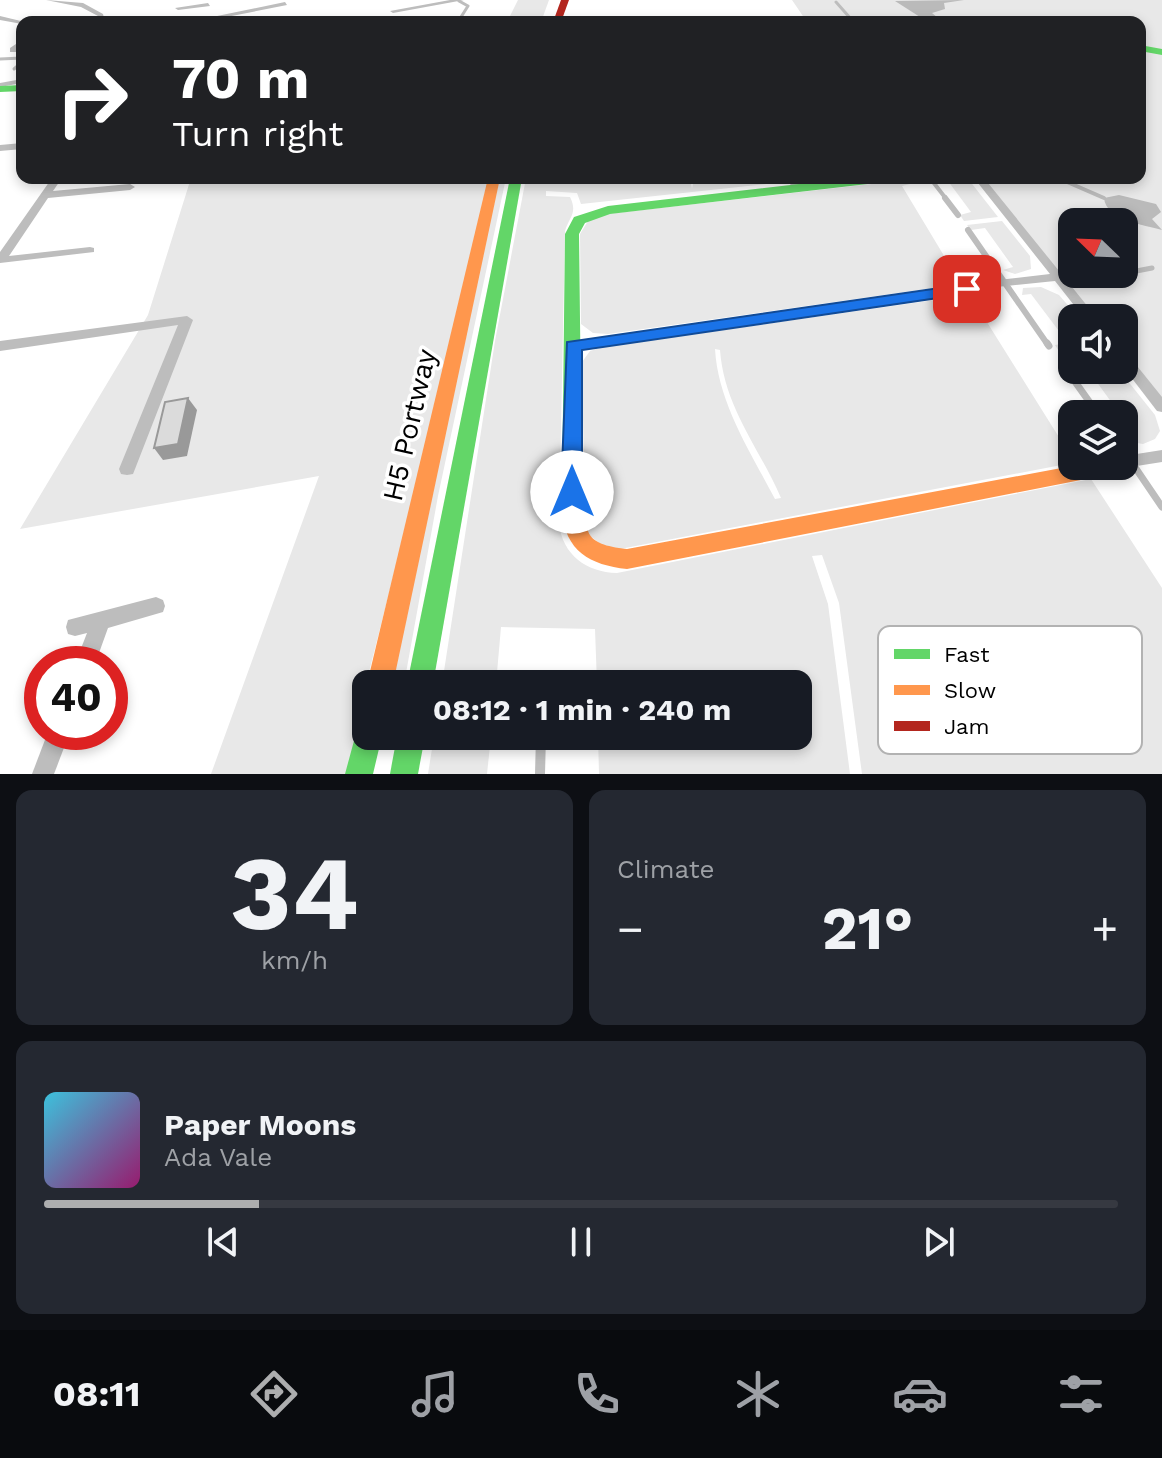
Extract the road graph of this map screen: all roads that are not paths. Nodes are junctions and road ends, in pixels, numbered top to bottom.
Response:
1 (49, 0) edge
2 (98, 1) edge
3 (460, 1) edge
4 (206, 2) edge
5 (285, 4) edge
6 (83, 5) junction
7 (178, 8) dead end
8 (393, 11) dead end
9 (101, 16) edge
10 (225, 16) edge
11 (462, 16) edge
12 (16, 67) edge
13 (14, 69) dead end
14 (53, 184) edge
15 (493, 184) edge
16 (515, 184) edge
17 (787, 184) edge
18 (935, 184) edge
19 (984, 184) edge
20 (130, 187) dead end
21 (45, 195) junction
22 (958, 215) dead end
23 (968, 230) dead end
24 (90, 250) dead end
25 (0, 260) edge
26 (1058, 277) joint
27 (1007, 283) junction
28 (981, 286) dead end
29 (1067, 288) edge
30 (967, 289) dead end
31 (1080, 304) edge
32 (0, 346) edge
33 (573, 346) junction
34 (1049, 346) dead end
35 (1138, 377) edge
36 (1162, 407) edge
37 (1162, 456) edge
38 (1138, 457) edge
39 (127, 469) dead end
40 (1138, 474) edge
41 (1058, 477) edge
42 (1162, 507) edge
43 (156, 606) dead end
44 (101, 621) junction
45 (75, 627) dead end
46 (92, 646) edge
47 (383, 670) edge
48 (423, 670) edge
49 (52, 750) edge
50 (365, 750) edge
51 (408, 750) edge
52 (541, 750) edge
53 (43, 774) edge
54 (359, 774) edge
55 (404, 774) edge
56 (540, 774) edge

1 - 6 street
2 - 6 street
3 - 8 street
3 - 11 lane
4 - 7 street
5 - 10 street
6 - 9 street
12 - 13 lane
14 - 21 street
15 - 47 main road, H5 Portway
16 - 48 main road, H5 Portway
17 - 33 main road
18 - 22 lane
19 - 26 street
20 - 21 street
21 - 25 street
23 - 27 lane
24 - 25 street
26 - 27 street
27 - 28 street
27 - 34 lane
29 - 31 street
30 - 33 street
32 - 39 street
33 - 41 main road
35 - 36 street
37 - 38 street
40 - 42 lane
43 - 44 street
44 - 45 street
44 - 46 street
49 - 53 street
50 - 54 main road
51 - 55 main road
52 - 56 lane

